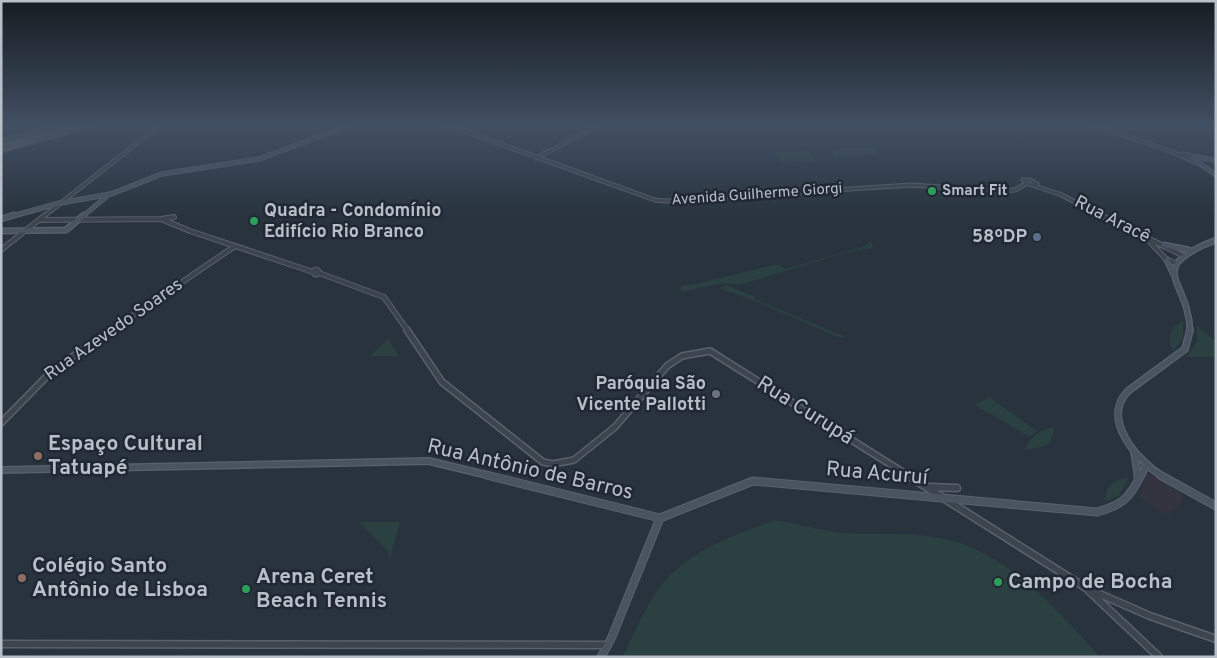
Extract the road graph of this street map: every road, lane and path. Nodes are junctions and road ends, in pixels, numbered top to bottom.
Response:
1 (121, 156) edge
2 (265, 156) edge
3 (530, 156) edge
4 (540, 156) edge
5 (1186, 156) edge
6 (1189, 156) edge
7 (536, 158) junction
8 (1202, 158) junction
9 (1216, 160) edge
10 (1198, 164) junction
11 (1216, 175) edge
12 (1027, 184) joint
13 (111, 194) junction
14 (97, 198) junction
15 (103, 199) junction
16 (60, 204) junction
17 (174, 217) dead end
18 (1, 219) edge
19 (79, 219) junction
20 (161, 219) junction
21 (40, 220) junction
22 (1, 231) edge
23 (26, 231) junction
24 (1145, 238) junction
25 (1216, 240) edge
26 (235, 246) junction
27 (1164, 246) junction
28 (1, 250) edge
29 (1192, 250) junction
30 (1182, 255) junction
31 (1167, 260) junction
32 (1176, 263) junction
33 (1174, 273) junction
34 (1, 423) edge
35 (1134, 451) junction
36 (1146, 464) junction
37 (1, 470) edge
38 (1138, 479) junction
39 (925, 486) junction
40 (957, 488) dead end
41 (943, 497) junction
42 (1216, 506) edge
43 (660, 518) junction
44 (1086, 588) junction
45 (1114, 600) junction
46 (1106, 608) junction
47 (1216, 640) edge
48 (1, 644) edge
49 (608, 645) junction
50 (601, 657) edge
51 (1159, 657) edge

1 - 16 street
2 - 13 main road
3 - 7 street, Avenida Guilherme Giorgi
4 - 7 street
5 - 10 street
6 - 8 street
7 - 12 street, Avenida Guilherme Giorgi
8 - 9 main road
8 - 10 main road
10 - 11 main road
12 - 24 street, Rua Aracê
13 - 14 main road
13 - 15 main road
14 - 15 main road
14 - 16 main road
15 - 19 main road
16 - 18 main road
16 - 21 street
17 - 20 street
19 - 20 street
19 - 21 street
19 - 23 main road
20 - 26 street
21 - 23 street
22 - 23 main road
23 - 28 street
24 - 27 street, Rua Aracê
24 - 31 street
25 - 29 main road
26 - 34 street, Rua Azevedo Soares
26 - 39 street, Rua Curupá
27 - 29 main road
27 - 30 street, Rua Aracê
29 - 30 main road
30 - 32 main road
31 - 32 street
31 - 33 main road
32 - 33 main road
33 - 35 main road
35 - 36 main road
35 - 38 main road
36 - 38 main road
36 - 42 main road
37 - 43 main road, Rua Antônio de Barros
38 - 41 main road, Rua Acuruí
39 - 40 street
39 - 41 street, Rua Curupá
41 - 43 main road, Rua Acuruí
41 - 44 street, Rua Curupá
43 - 49 main road
44 - 45 street, Rua Curupá
44 - 46 street
45 - 46 street
45 - 47 street, Rua Curupá
46 - 51 street
48 - 49 street
49 - 50 main road

